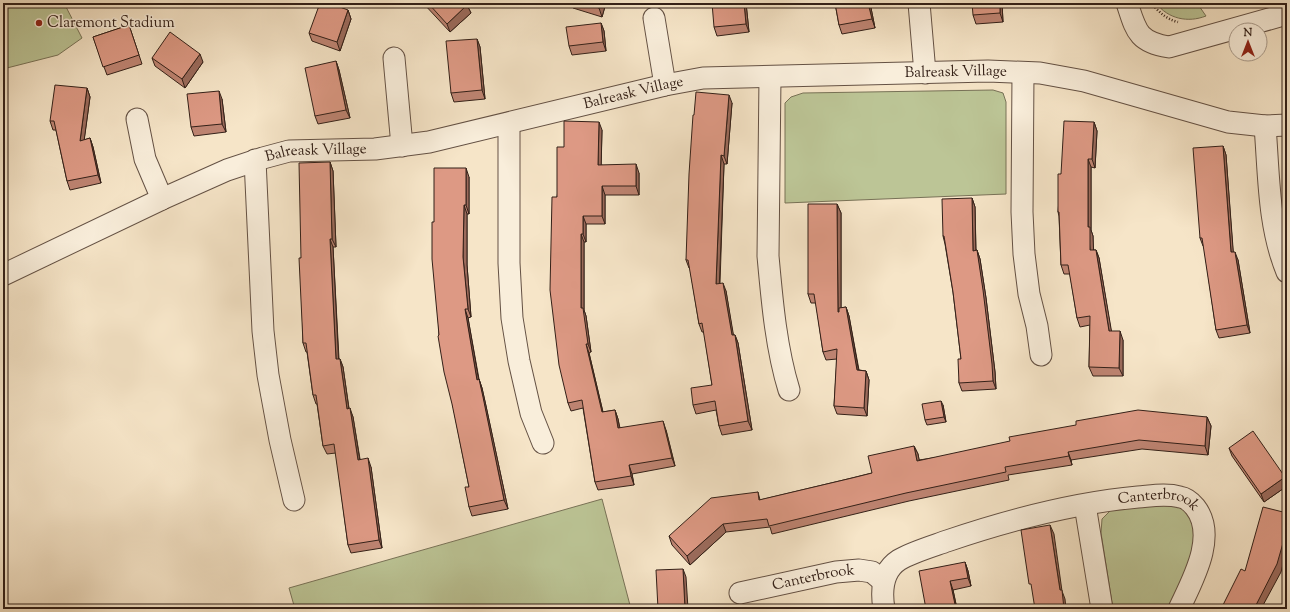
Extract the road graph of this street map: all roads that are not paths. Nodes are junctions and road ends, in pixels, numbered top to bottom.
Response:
1 (919, 3) edge
2 (1127, 3) edge
3 (1287, 14) edge
4 (654, 18) dead end
5 (394, 58) dead end
6 (1023, 72) junction
7 (925, 73) junction
8 (770, 77) junction
9 (665, 85) junction
10 (137, 119) dead end
11 (509, 123) junction
12 (1287, 125) edge
13 (1265, 126) junction
14 (402, 146) junction
15 (255, 160) junction
16 (162, 198) junction
17 (1287, 272) edge
18 (3, 275) edge
19 (1041, 355) dead end
20 (789, 390) dead end
21 (543, 443) dead end
22 (294, 500) dead end
23 (1085, 505) junction
24 (883, 581) junction
25 (740, 593) dead end
26 (884, 609) edge
27 (1102, 609) edge
28 (1179, 609) edge

1 - 7 street
2 - 3 street
4 - 9 street
5 - 14 street
6 - 7 street, Balreask Village
6 - 13 street, Balreask Village
6 - 19 street
7 - 8 street, Balreask Village
8 - 9 street, Balreask Village
8 - 20 street
9 - 11 street, Balreask Village
10 - 16 street
11 - 14 street, Balreask Village
11 - 21 street
12 - 13 street, Balreask Village
13 - 17 street
14 - 15 street, Balreask Village
15 - 16 street, Balreask Village
15 - 22 street
16 - 18 street, Balreask Village
23 - 24 street, Canterbrook
23 - 27 street
23 - 28 street, Canterbrook
24 - 25 street, Canterbrook
24 - 26 street

